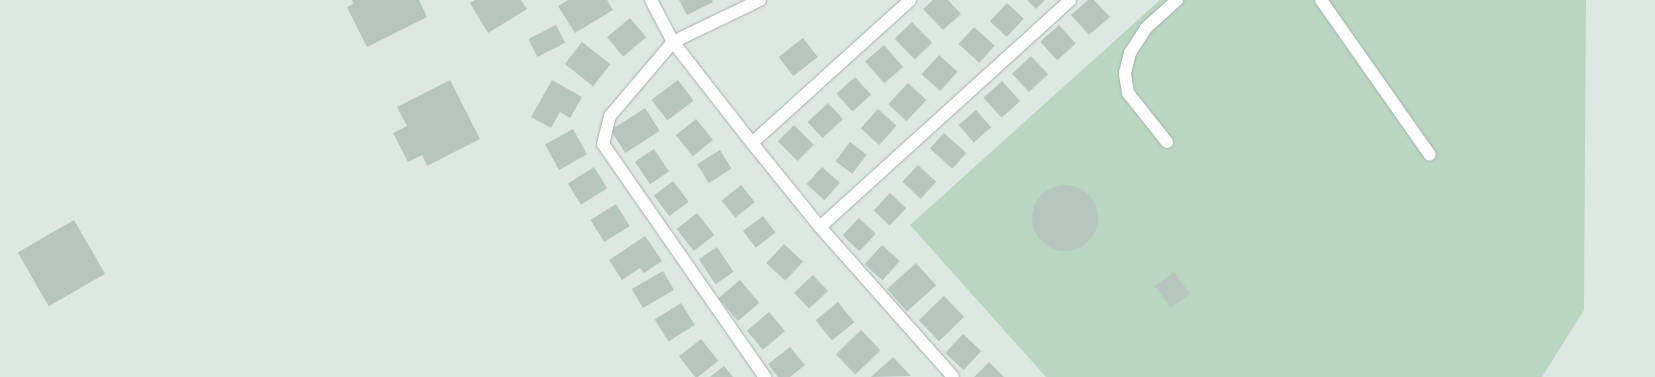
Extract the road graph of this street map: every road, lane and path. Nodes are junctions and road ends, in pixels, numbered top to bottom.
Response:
1 (651, 0) edge
2 (760, 0) edge
3 (910, 0) edge
4 (1070, 0) edge
5 (1177, 0) edge
6 (1321, 0) edge
7 (674, 42) junction
8 (1167, 142) dead end
9 (752, 143) junction
10 (1430, 155) dead end
11 (820, 228) junction
12 (765, 377) edge
13 (953, 377) edge

1 - 7 street
2 - 7 street
3 - 9 street
4 - 11 street
5 - 8 street
6 - 10 street
7 - 9 street
7 - 12 street
9 - 11 street
11 - 13 street

